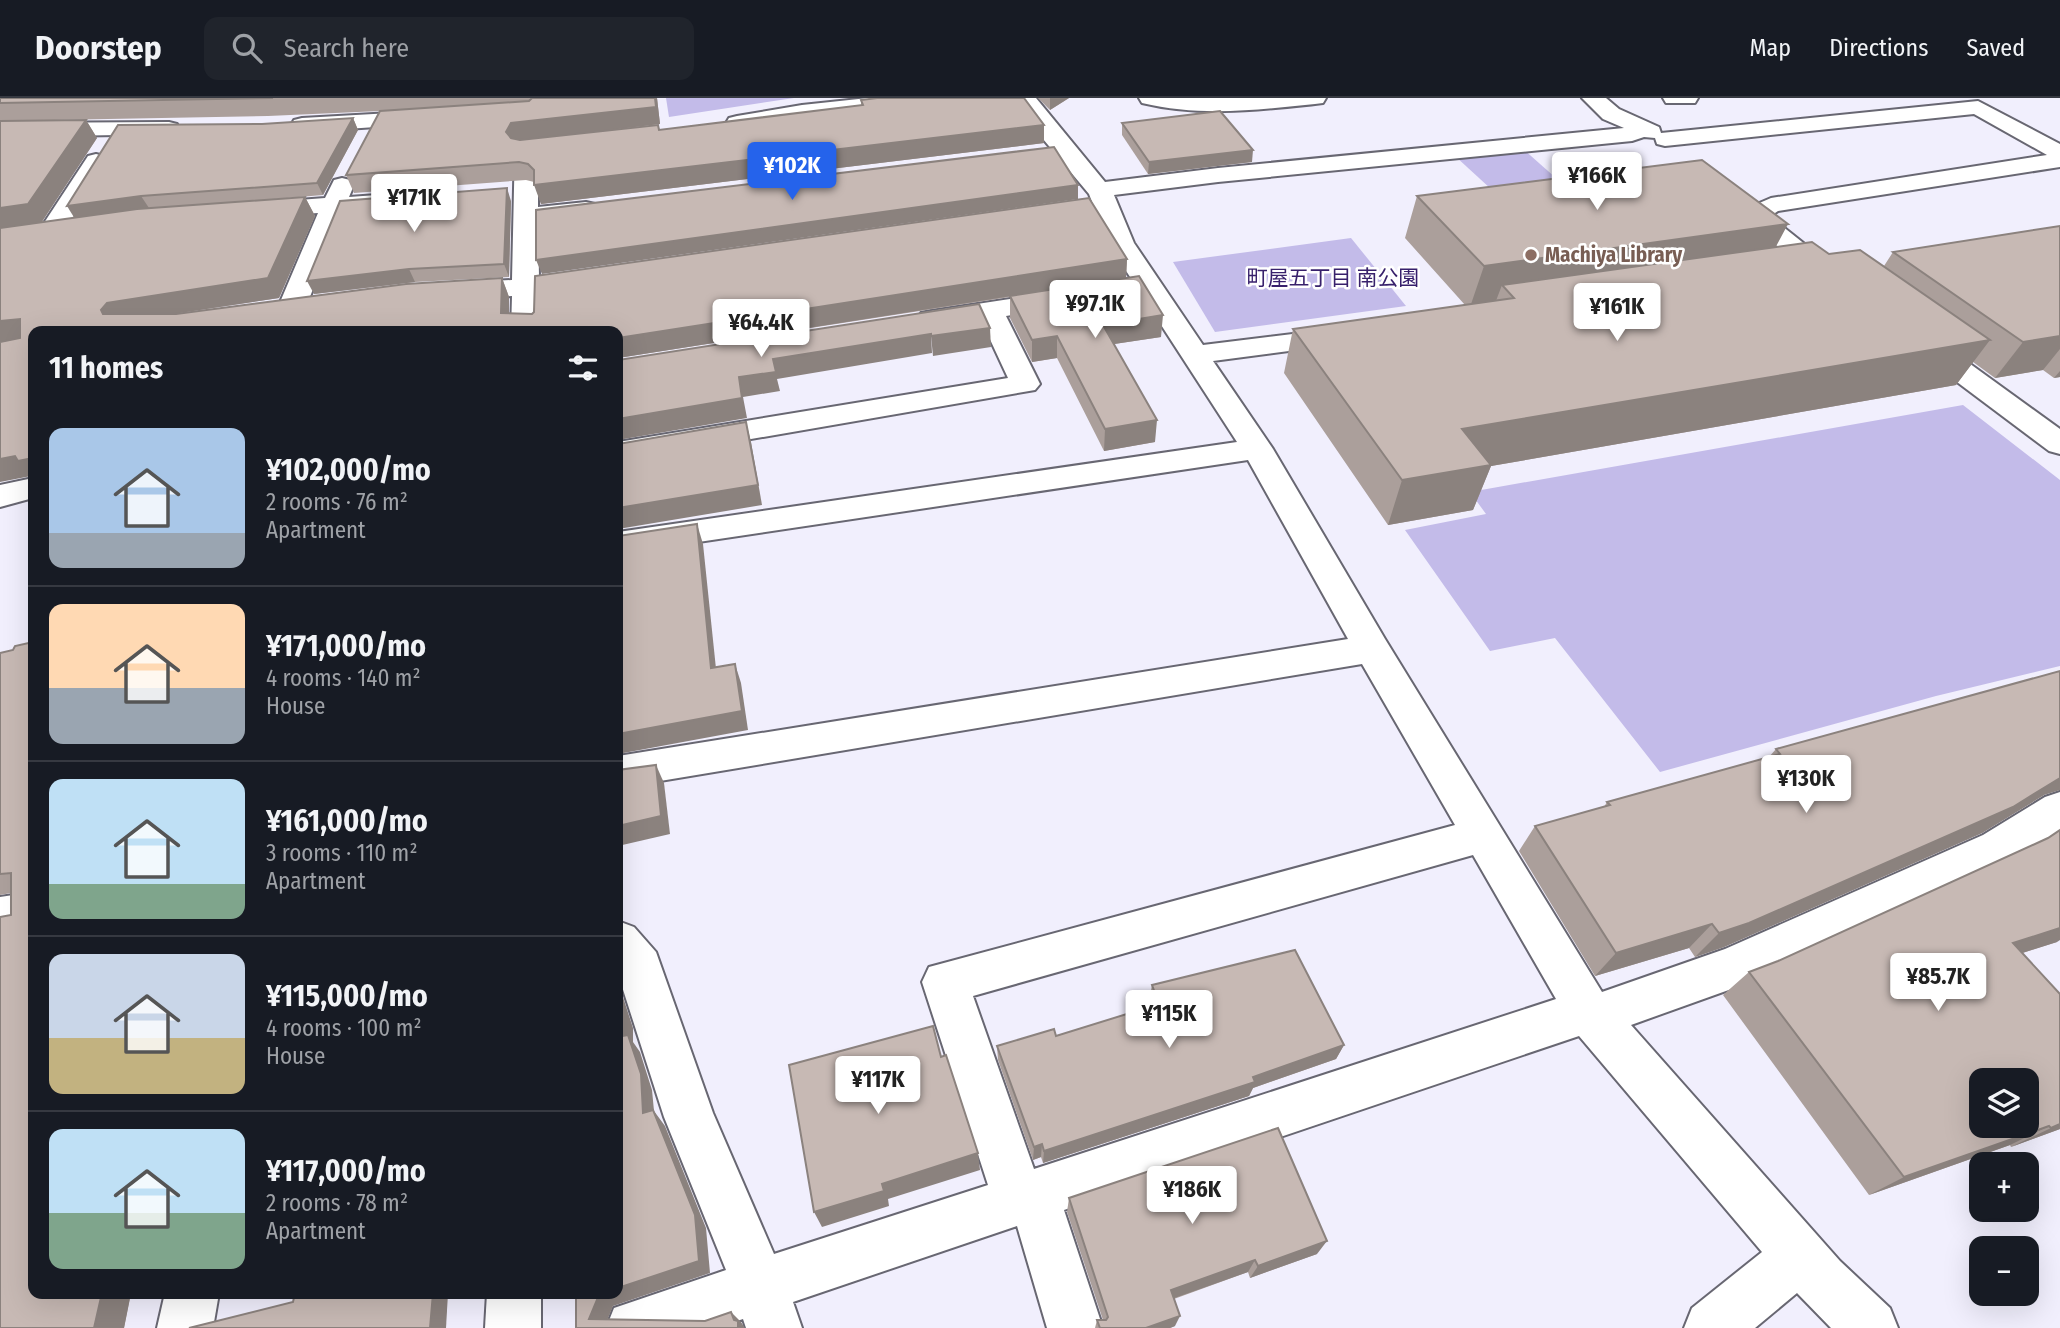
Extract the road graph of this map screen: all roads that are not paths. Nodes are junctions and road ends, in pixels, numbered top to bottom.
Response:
1 (932, 98) edge
2 (1025, 98) edge
3 (1150, 98) edge
4 (1315, 98) edge
5 (1593, 98) edge
6 (1674, 98) edge
7 (1687, 98) edge
8 (521, 107) edge
9 (455, 117) edge
10 (287, 126) edge
11 (717, 126) edge
12 (185, 128) edge
13 (1644, 128) junction
14 (0, 130) edge
15 (116, 130) junction
16 (1665, 139) junction
17 (366, 142) junction
18 (2060, 153) edge
19 (1687, 155) dead end
20 (2060, 160) edge
21 (1741, 194) edge
22 (416, 199) edge
23 (1095, 201) junction
24 (334, 204) junction
25 (603, 206) edge
26 (1763, 210) junction
27 (241, 211) edge
28 (526, 216) junction
29 (88, 227) edge
30 (51, 232) junction
31 (25, 236) edge
32 (616, 275) edge
33 (1784, 275) edge
34 (526, 286) junction
35 (427, 293) edge
36 (1082, 295) edge
37 (264, 310) edge
38 (990, 310) junction
39 (303, 312) edge
40 (908, 323) edge
41 (1898, 324) edge
42 (525, 326) edge
43 (1371, 332) edge
44 (1195, 355) junction
45 (2060, 444) edge
46 (1257, 449) junction
47 (623, 451) edge
48 (28, 489) edge
49 (0, 496) edge
50 (623, 541) edge
51 (1372, 649) junction
52 (623, 771) edge
53 (2058, 813) edge
54 (1482, 835) junction
55 (28, 912) edge
56 (0, 917) edge
57 (623, 947) edge
58 (1590, 1014) junction
59 (1026, 1198) junction
60 (1800, 1256) junction
61 (191, 1299) edge
62 (514, 1299) edge
63 (767, 1307) edge
64 (184, 1328) edge
65 (513, 1328) edge
66 (634, 1328) edge
67 (1074, 1328) edge
68 (1712, 1328) edge
69 (1870, 1328) edge

1 - 11 street
2 - 23 street
3 - 4 street
5 - 13 street
6 - 7 street
8 - 28 street
9 - 17 street
10 - 17 street
12 - 15 street
13 - 16 street
13 - 23 street
14 - 15 street
15 - 30 street
16 - 18 street
16 - 19 street
17 - 24 street
20 - 26 street
21 - 26 street
22 - 24 street
23 - 44 street
24 - 27 street
24 - 39 street
25 - 28 street
26 - 33 street
28 - 34 street
29 - 30 street
30 - 31 street
32 - 34 street
34 - 35 street
34 - 42 street
36 - 38 street
37 - 39 street
38 - 40 street
38 - 47 street
41 - 45 street
43 - 44 street
44 - 46 street
46 - 50 street
46 - 51 street
48 - 49 street
51 - 52 street
51 - 54 street
53 - 58 street
54 - 58 street
54 - 59 street
55 - 56 street
57 - 63 street
58 - 59 street
58 - 60 street
59 - 63 street
59 - 67 street
60 - 68 street
60 - 69 street
61 - 64 street
62 - 65 street
63 - 66 street

